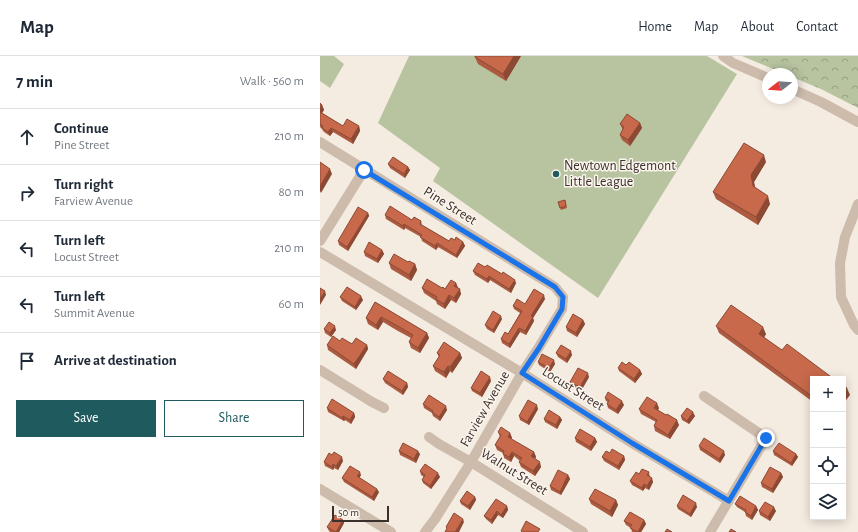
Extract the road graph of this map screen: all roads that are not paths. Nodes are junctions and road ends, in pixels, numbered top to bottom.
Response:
1 (723, 56) edge
2 (762, 75) edge
3 (798, 92) edge
4 (858, 122) edge
5 (320, 142) edge
6 (364, 170) junction
7 (858, 204) edge
8 (320, 241) edge
9 (320, 252) edge
10 (563, 297) joint
11 (858, 330) edge
12 (320, 370) edge
13 (522, 373) junction
14 (704, 396) dead end
15 (384, 408) dead end
16 (430, 437) dead end
17 (471, 462) junction
18 (320, 489) edge
19 (729, 501) junction
20 (391, 532) edge
21 (426, 532) edge
22 (583, 532) edge
23 (710, 532) edge

1 - 2 street
3 - 4 street
5 - 6 street, Pine Street
6 - 8 street
6 - 10 street, Pine Street
7 - 11 street
9 - 13 street, Locust Street
10 - 13 street, Farview Avenue
12 - 15 street
13 - 17 street, Farview Avenue
13 - 19 street, Locust Street
14 - 19 street
16 - 17 street, Walnut Street
17 - 21 street, Farview Avenue
17 - 22 street, Walnut Street
18 - 20 street
19 - 23 street

